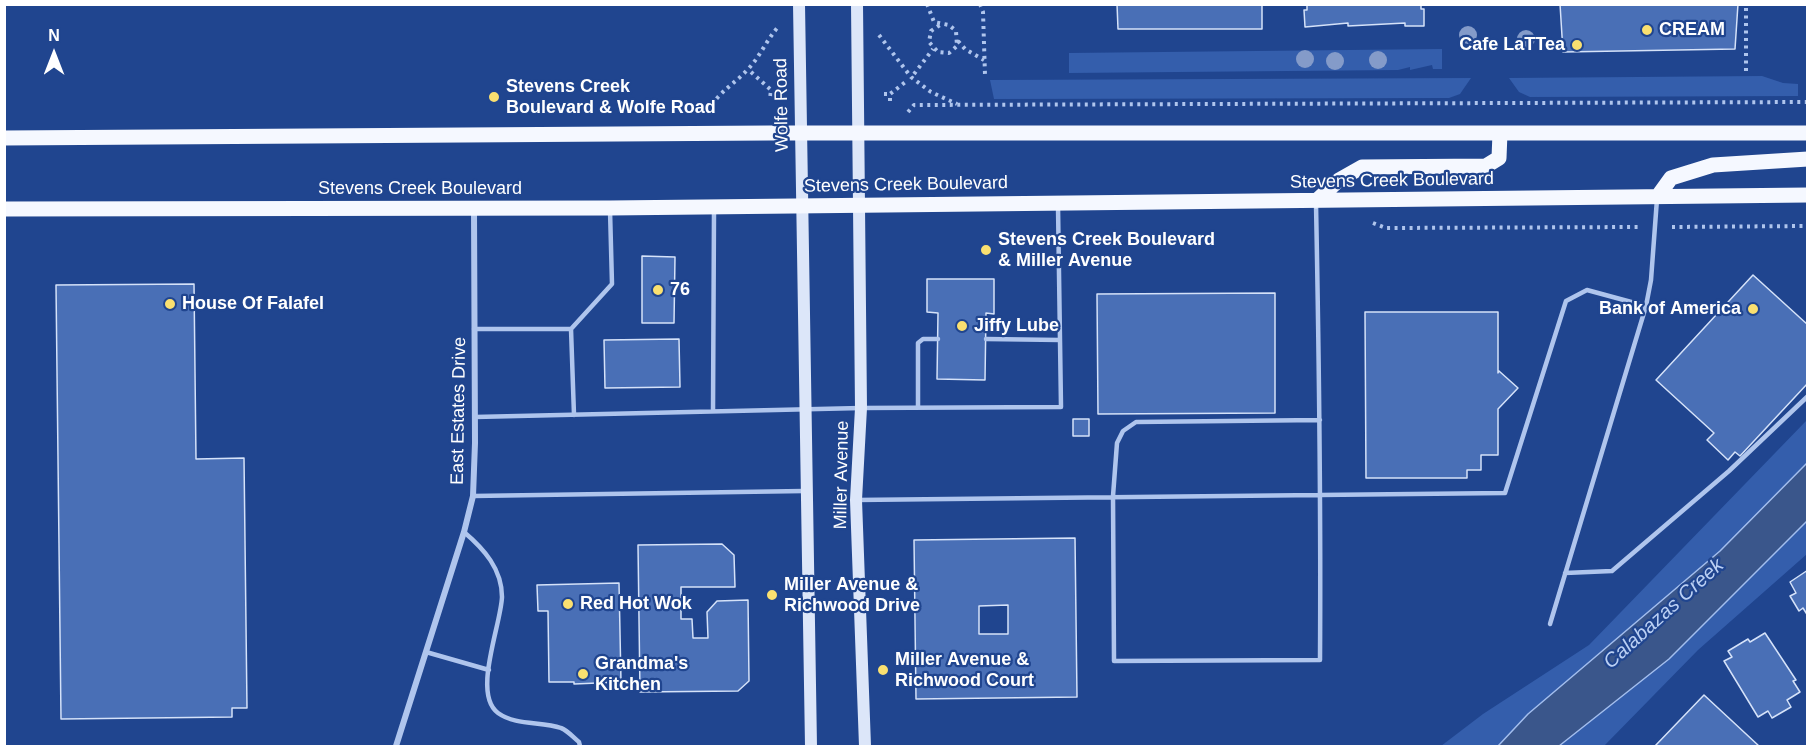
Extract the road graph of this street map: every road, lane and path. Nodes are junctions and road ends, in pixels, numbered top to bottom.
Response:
1 (927, 4) edge
2 (980, 4) edge
3 (1746, 4) edge
4 (799, 5) edge
5 (857, 8) edge
6 (931, 18) junction
7 (940, 25) junction
8 (931, 31) junction
9 (958, 40) junction
10 (933, 49) junction
11 (965, 49) junction
12 (949, 53) junction
13 (985, 61) junction
14 (1746, 71) dead end
15 (751, 72) dead end
16 (914, 74) dead end
17 (985, 75) dead end
18 (908, 80) dead end
19 (884, 94) dead end
20 (890, 94) junction
21 (772, 95) dead end
22 (890, 101) dead end
23 (1808, 102) edge
24 (960, 105) junction
25 (696, 133) junction
26 (800, 133) junction
27 (857, 133) junction
28 (891, 133) junction
29 (1500, 133) junction
30 (1808, 133) edge
31 (4, 138) edge
32 (1808, 159) edge
33 (1808, 195) edge
34 (1658, 196) junction
35 (1316, 201) junction
36 (1058, 204) junction
37 (859, 205) junction
38 (801, 206) junction
39 (714, 207) junction
40 (474, 208) junction
41 (610, 208) junction
42 (4, 210) edge
43 (1366, 221) dead end
44 (1808, 226) edge
45 (1655, 227) junction
46 (1646, 306) junction
47 (571, 329) junction
48 (474, 330) junction
49 (938, 339) dead end
50 (986, 339) dead end
51 (1060, 340) junction
52 (1808, 396) edge
53 (918, 407) junction
54 (861, 408) junction
55 (805, 409) junction
56 (713, 411) junction
57 (574, 415) junction
58 (475, 417) junction
59 (1320, 420) junction
60 (807, 491) junction
61 (1321, 494) junction
62 (472, 496) junction
63 (1113, 496) junction
64 (856, 500) junction
65 (464, 532) junction
66 (1566, 573) junction
67 (1550, 624) dead end
68 (426, 652) junction
69 (489, 670) junction
70 (396, 747) edge
71 (580, 747) edge
72 (811, 747) edge
73 (865, 747) edge

1 - 6 path
2 - 13 path
3 - 14 path
4 - 25 path
4 - 26 main road, Wolfe Road
5 - 24 path
5 - 27 main road
6 - 7 path
6 - 8 path
7 - 8 path
7 - 9 path
8 - 10 path
9 - 11 path
9 - 12 path
10 - 12 path
10 - 16 path
11 - 12 path
11 - 13 path
13 - 17 path
15 - 21 path
18 - 20 path
19 - 20 path
20 - 22 path
23 - 24 path
24 - 28 path
25 - 26 main road
25 - 31 main road
26 - 27 main road
26 - 38 main road, Wolfe Road
27 - 28 main road
27 - 37 main road
28 - 29 main road
29 - 30 main road
29 - 35 main road
32 - 34 main road
33 - 34 main road, Stevens Creek Boulevard
34 - 35 main road, Stevens Creek Boulevard
34 - 45 lane
35 - 36 main road, Stevens Creek Boulevard
35 - 59 lane
36 - 37 main road, Stevens Creek Boulevard
36 - 51 lane
37 - 38 main road, Stevens Creek Boulevard
37 - 54 main road, Miller Avenue
38 - 39 main road, Stevens Creek Boulevard
38 - 55 main road, Miller Avenue
39 - 41 main road, Stevens Creek Boulevard
39 - 56 lane
40 - 41 main road, Stevens Creek Boulevard
40 - 42 main road, Stevens Creek Boulevard
40 - 48 street, East Estates Drive
41 - 47 lane
43 - 45 path
44 - 45 path
45 - 46 lane
46 - 61 lane
46 - 66 lane
47 - 48 lane
47 - 57 lane
48 - 58 street, East Estates Drive
49 - 53 lane
50 - 51 lane
51 - 53 lane
52 - 66 lane
53 - 54 lane
54 - 55 lane
54 - 64 main road, Miller Avenue
55 - 56 lane
55 - 60 main road, Miller Avenue
56 - 57 lane
57 - 58 lane
58 - 62 street, East Estates Drive
59 - 61 lane
59 - 63 lane
60 - 62 lane
60 - 72 main road, Miller Avenue
61 - 63 lane
61 - 63 lane
62 - 65 street, East Estates Drive
63 - 64 lane
64 - 73 main road, Miller Avenue
65 - 68 street, East Estates Drive
65 - 69 lane
66 - 67 lane
68 - 69 lane
68 - 70 street, East Estates Drive
69 - 71 lane

